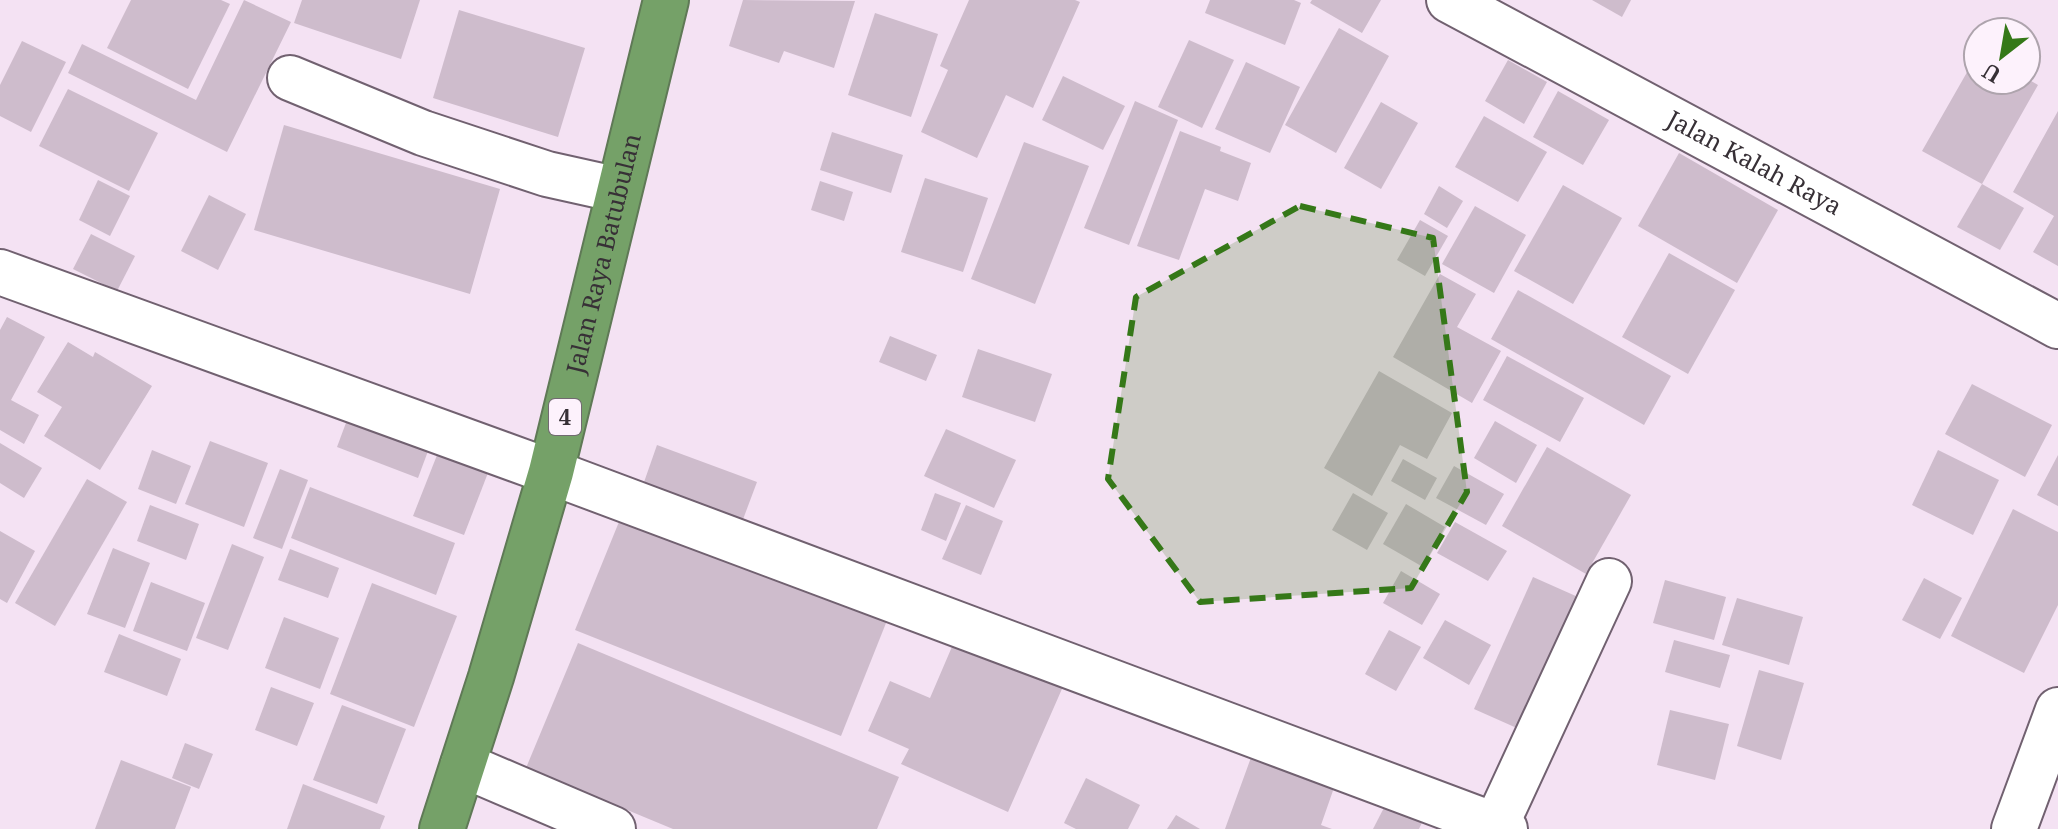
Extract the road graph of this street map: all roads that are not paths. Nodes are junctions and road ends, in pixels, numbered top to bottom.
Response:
1 (666, 0) edge
2 (1449, 0) edge
3 (290, 78) dead end
4 (619, 190) junction
5 (0, 272) edge
6 (2058, 326) edge
7 (551, 472) junction
8 (1609, 581) dead end
9 (2058, 710) edge
10 (463, 765) junction
11 (1500, 827) edge
12 (442, 829) edge
13 (613, 829) edge
14 (2014, 829) edge

1 - 4 highway, Jalan Raya Batubulan / 4
2 - 6 street, Jalan Kalah Raya
3 - 4 street
4 - 7 highway, Jalan Raya Batubulan / 4
5 - 7 street
7 - 10 highway, Jalan Raya Batubulan / 4
7 - 11 street
8 - 11 street
9 - 14 street
10 - 12 highway, Jalan Raya Batubulan / 4
10 - 13 street

